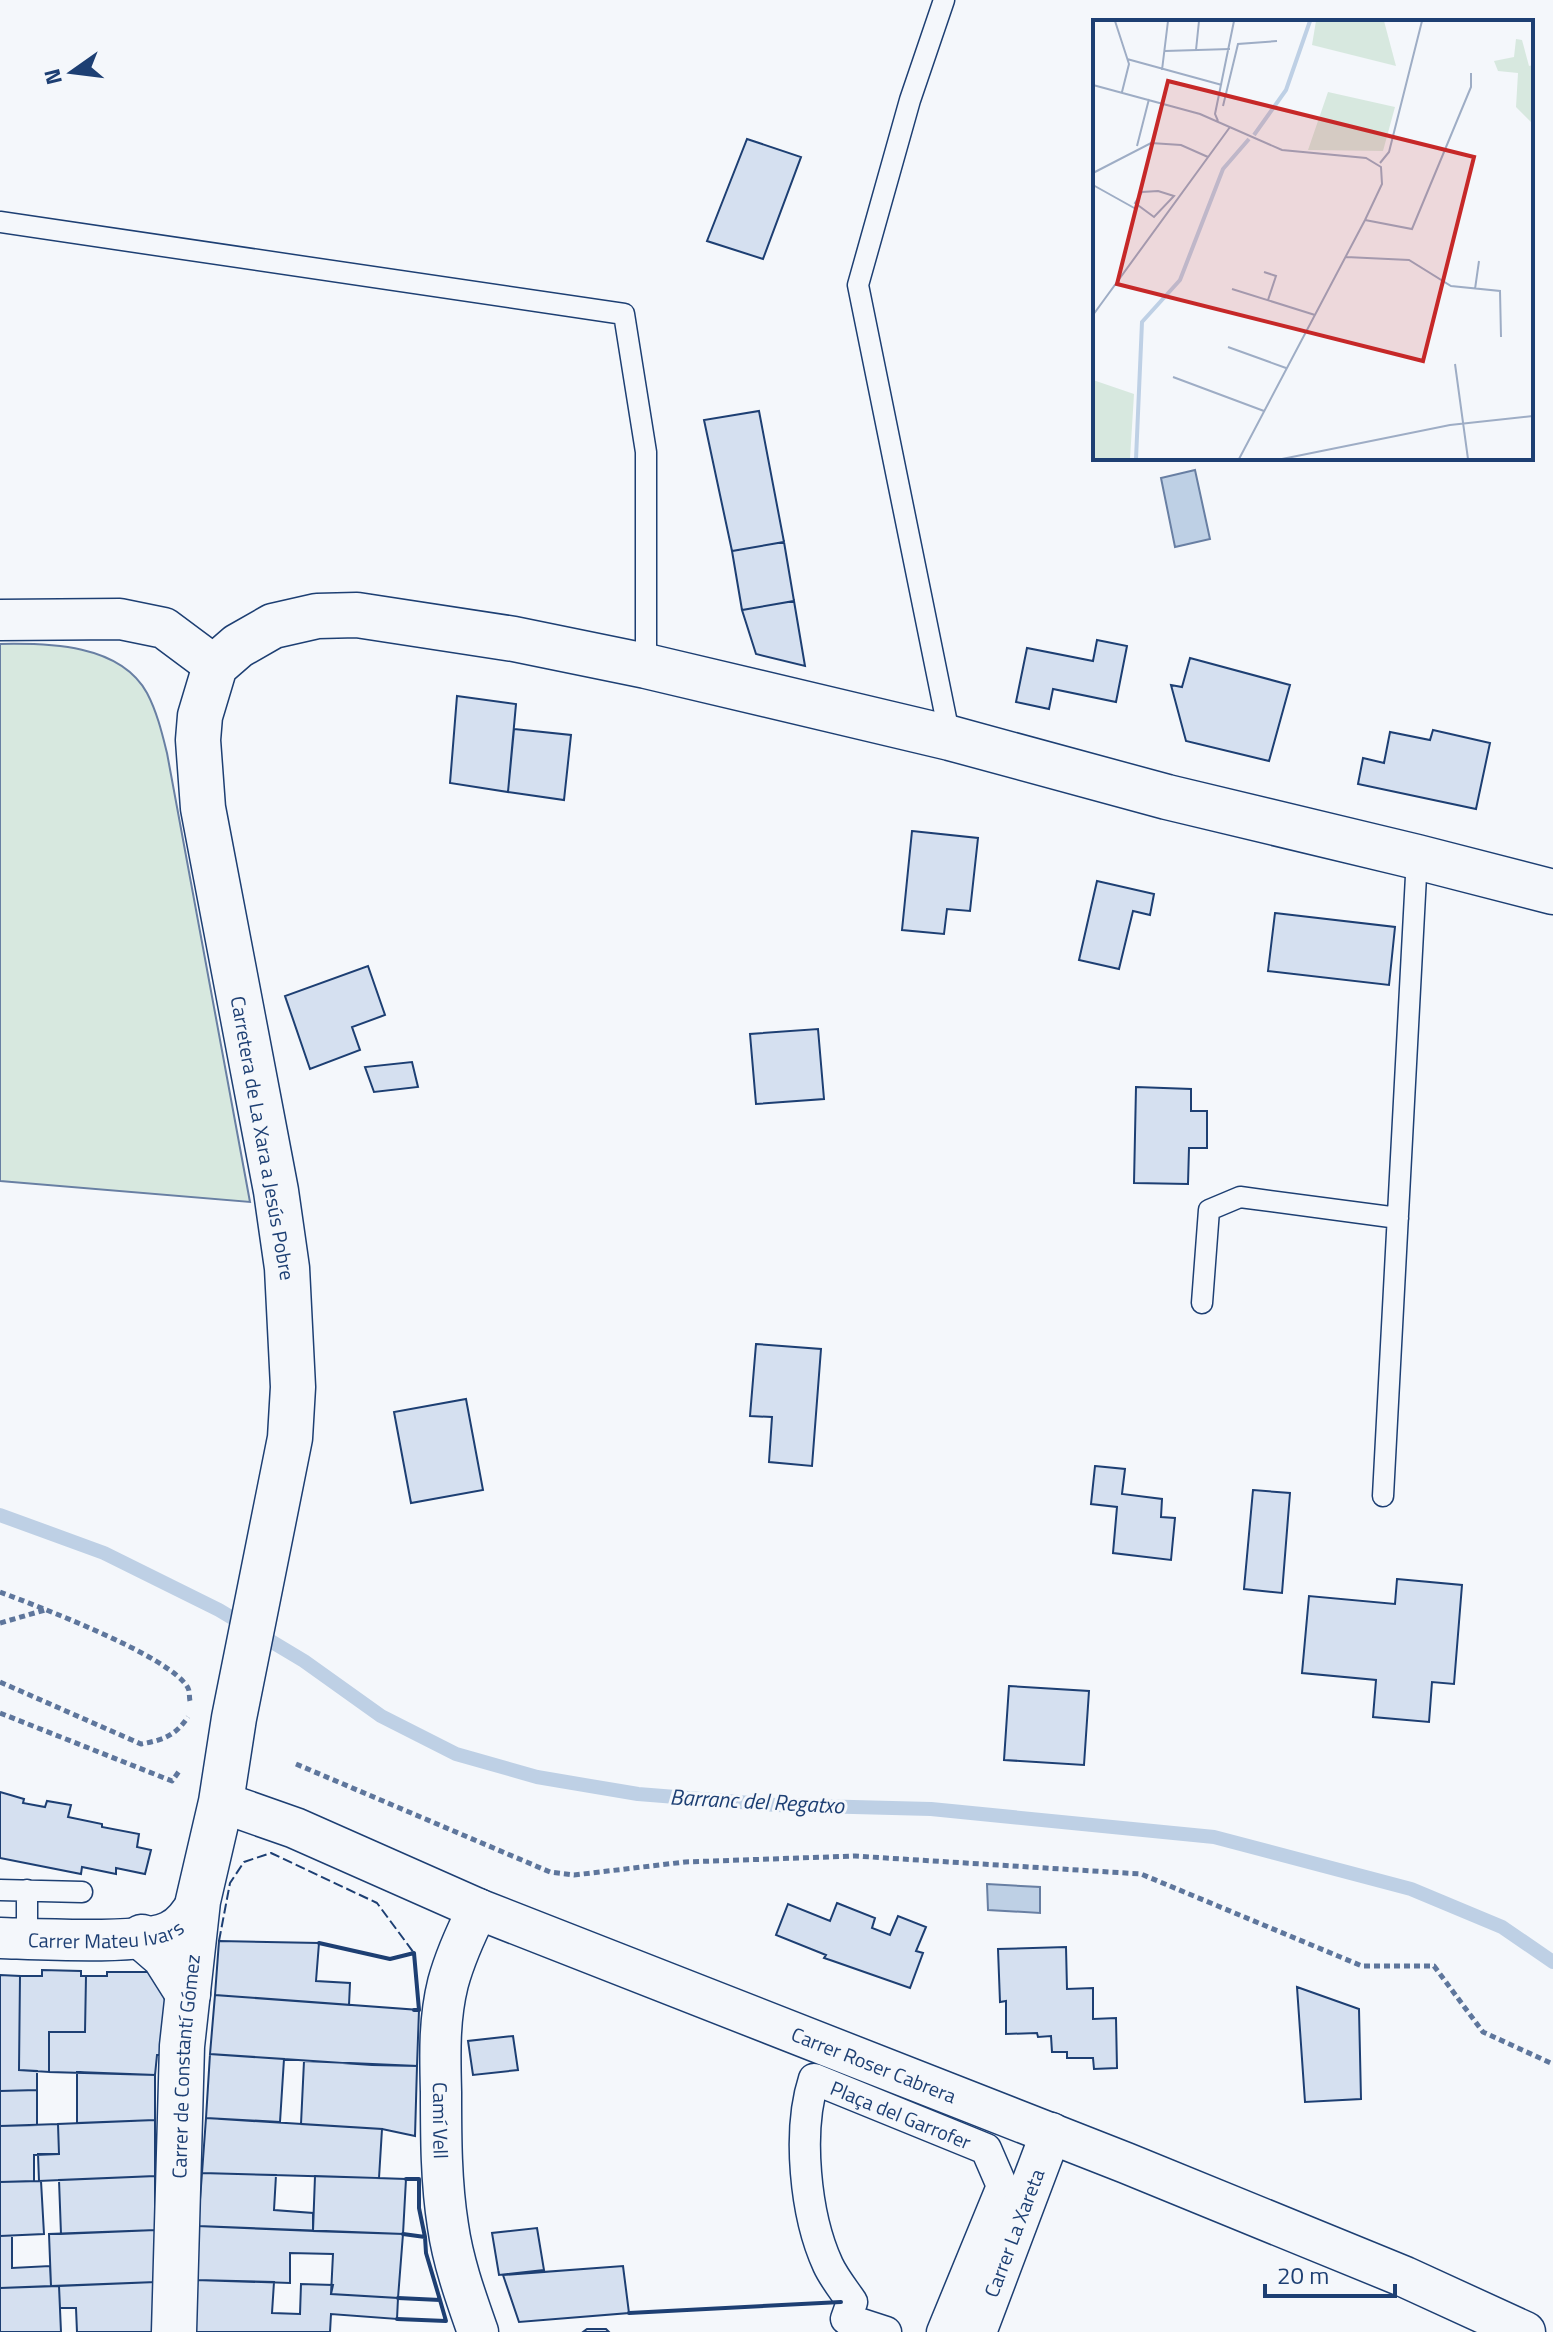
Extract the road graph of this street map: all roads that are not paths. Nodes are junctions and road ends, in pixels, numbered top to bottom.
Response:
1 (944, 0) edge
2 (0, 222) edge
3 (0, 620) edge
4 (215, 666) junction
5 (646, 666) junction
6 (950, 738) junction
7 (1417, 857) junction
8 (1553, 892) edge
9 (1398, 1218) junction
10 (1202, 1303) dead end
11 (1383, 1496) dead end
12 (221, 1802) junction
13 (0, 1890) edge
14 (27, 1890) junction
15 (82, 1892) dead end
16 (198, 1901) junction
17 (478, 1909) junction
18 (142, 1937) junction
19 (14, 1938) edge
20 (188, 1994) junction
21 (1051, 2133) junction
22 (174, 2332) edge
23 (478, 2332) edge
24 (886, 2332) edge
25 (942, 2332) edge
26 (976, 2332) edge
27 (1525, 2332) edge

1 - 6 lane
2 - 5 lane
3 - 4 street
4 - 5 main road
4 - 12 main road, Carretera de La Xara a Jesús Pobre
5 - 6 main road
6 - 7 main road
7 - 8 main road
7 - 9 lane
9 - 10 lane
9 - 11 lane
12 - 16 main road, Carrer de Constantí Gómez
12 - 17 street, Carrer Roser Cabrera
13 - 14 lane
14 - 15 lane
14 - 19 lane
16 - 18 street, Carrer Mateu Ivars
16 - 20 main road, Carrer de Constantí Gómez
17 - 21 street, Carrer Roser Cabrera
17 - 23 street, Camí Vell
18 - 19 street, Carrer Mateu Ivars
18 - 20 main road
20 - 22 main road, Carrer de Constantí Gómez
21 - 26 street, Carrer La Xareta
21 - 27 street, Carrer Roser Cabrera
24 - 25 street, Plaça del Garrofer

